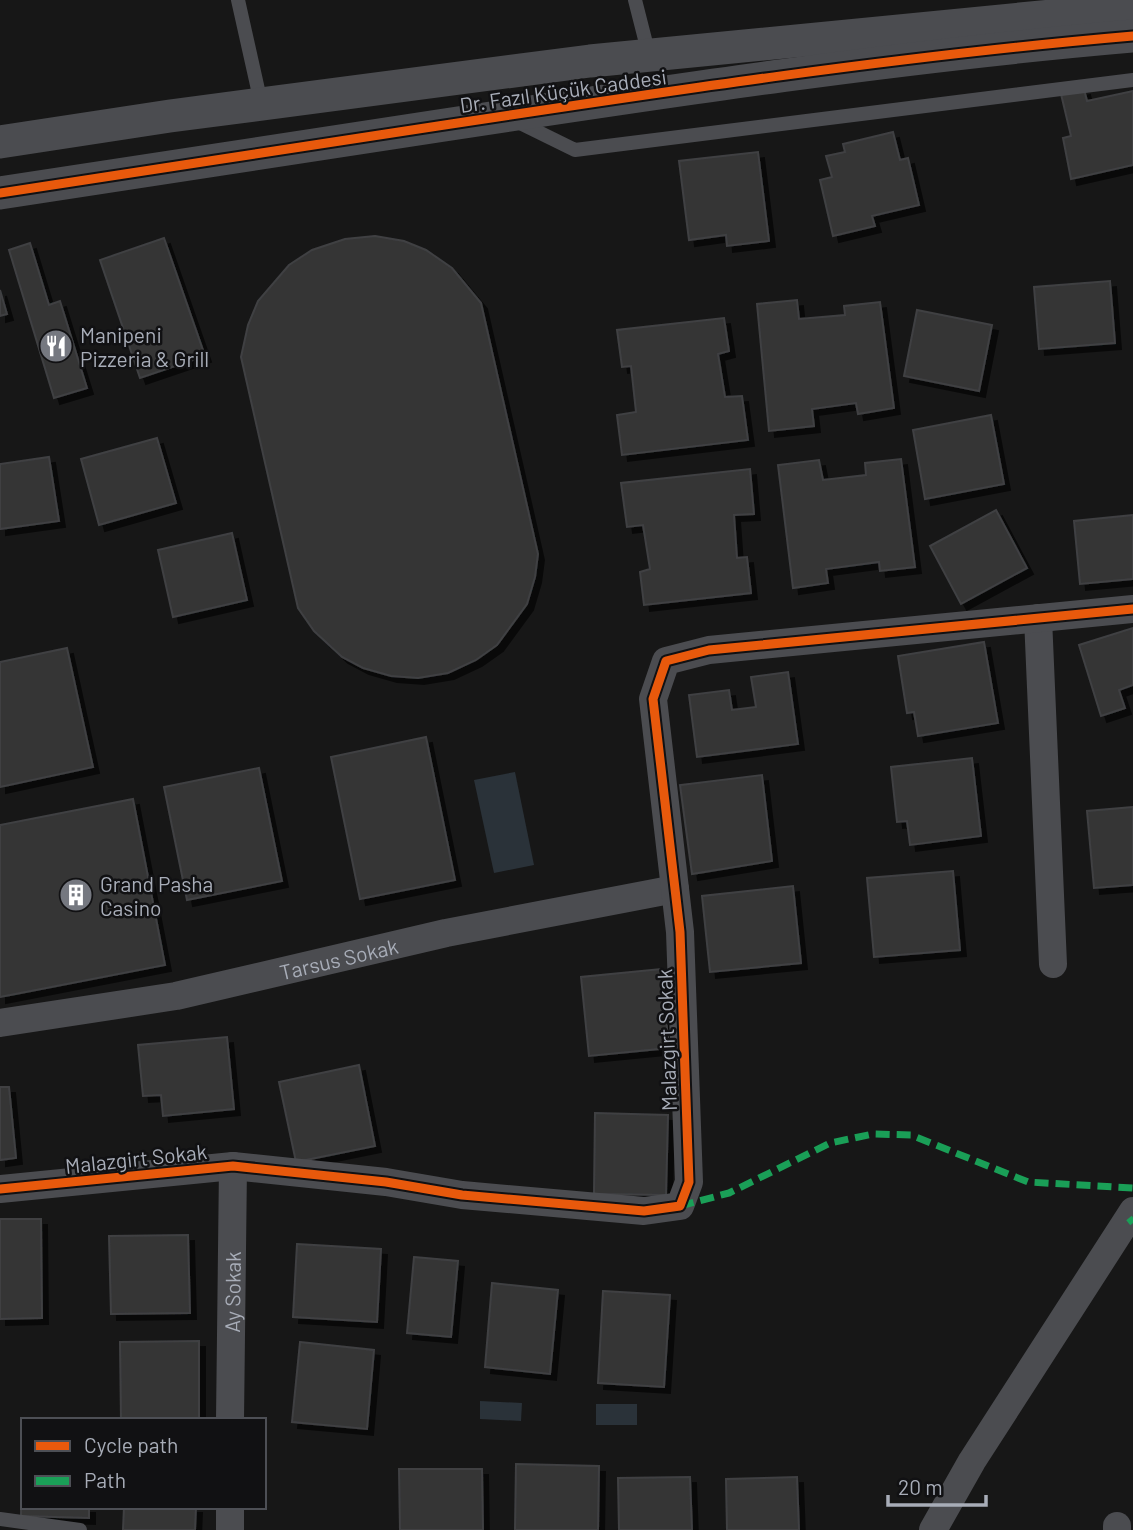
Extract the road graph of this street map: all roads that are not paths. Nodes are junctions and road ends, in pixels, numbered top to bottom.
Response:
1 (237, 0) edge
2 (635, 0) edge
3 (1133, 8) edge
4 (1133, 36) edge
5 (649, 56) junction
6 (1133, 80) edge
7 (261, 103) junction
8 (505, 116) junction
9 (0, 142) edge
10 (0, 194) edge
11 (1133, 609) edge
12 (1038, 618) junction
13 (675, 889) junction
14 (1053, 964) dead end
15 (0, 1023) edge
16 (233, 1166) junction
17 (0, 1189) edge
18 (1133, 1211) edge
19 (230, 1418) edge
20 (230, 1509) edge
21 (0, 1518) edge
22 (80, 1530) edge
23 (230, 1530) edge
24 (933, 1530) edge

1 - 7 lane
2 - 5 lane
3 - 5 street
4 - 8 street, Dr. Fazıl Küçük Caddesi
5 - 7 street
6 - 8 lane
7 - 9 street
8 - 10 street, Dr. Fazıl Küçük Caddesi
11 - 12 street, Malazgirt Sokak
12 - 13 street, Malazgirt Sokak
12 - 14 street
13 - 15 street, Tarsus Sokak
13 - 16 street, Malazgirt Sokak
16 - 17 street, Malazgirt Sokak
16 - 19 street, Ay Sokak
18 - 24 street
20 - 23 street
21 - 22 lane

